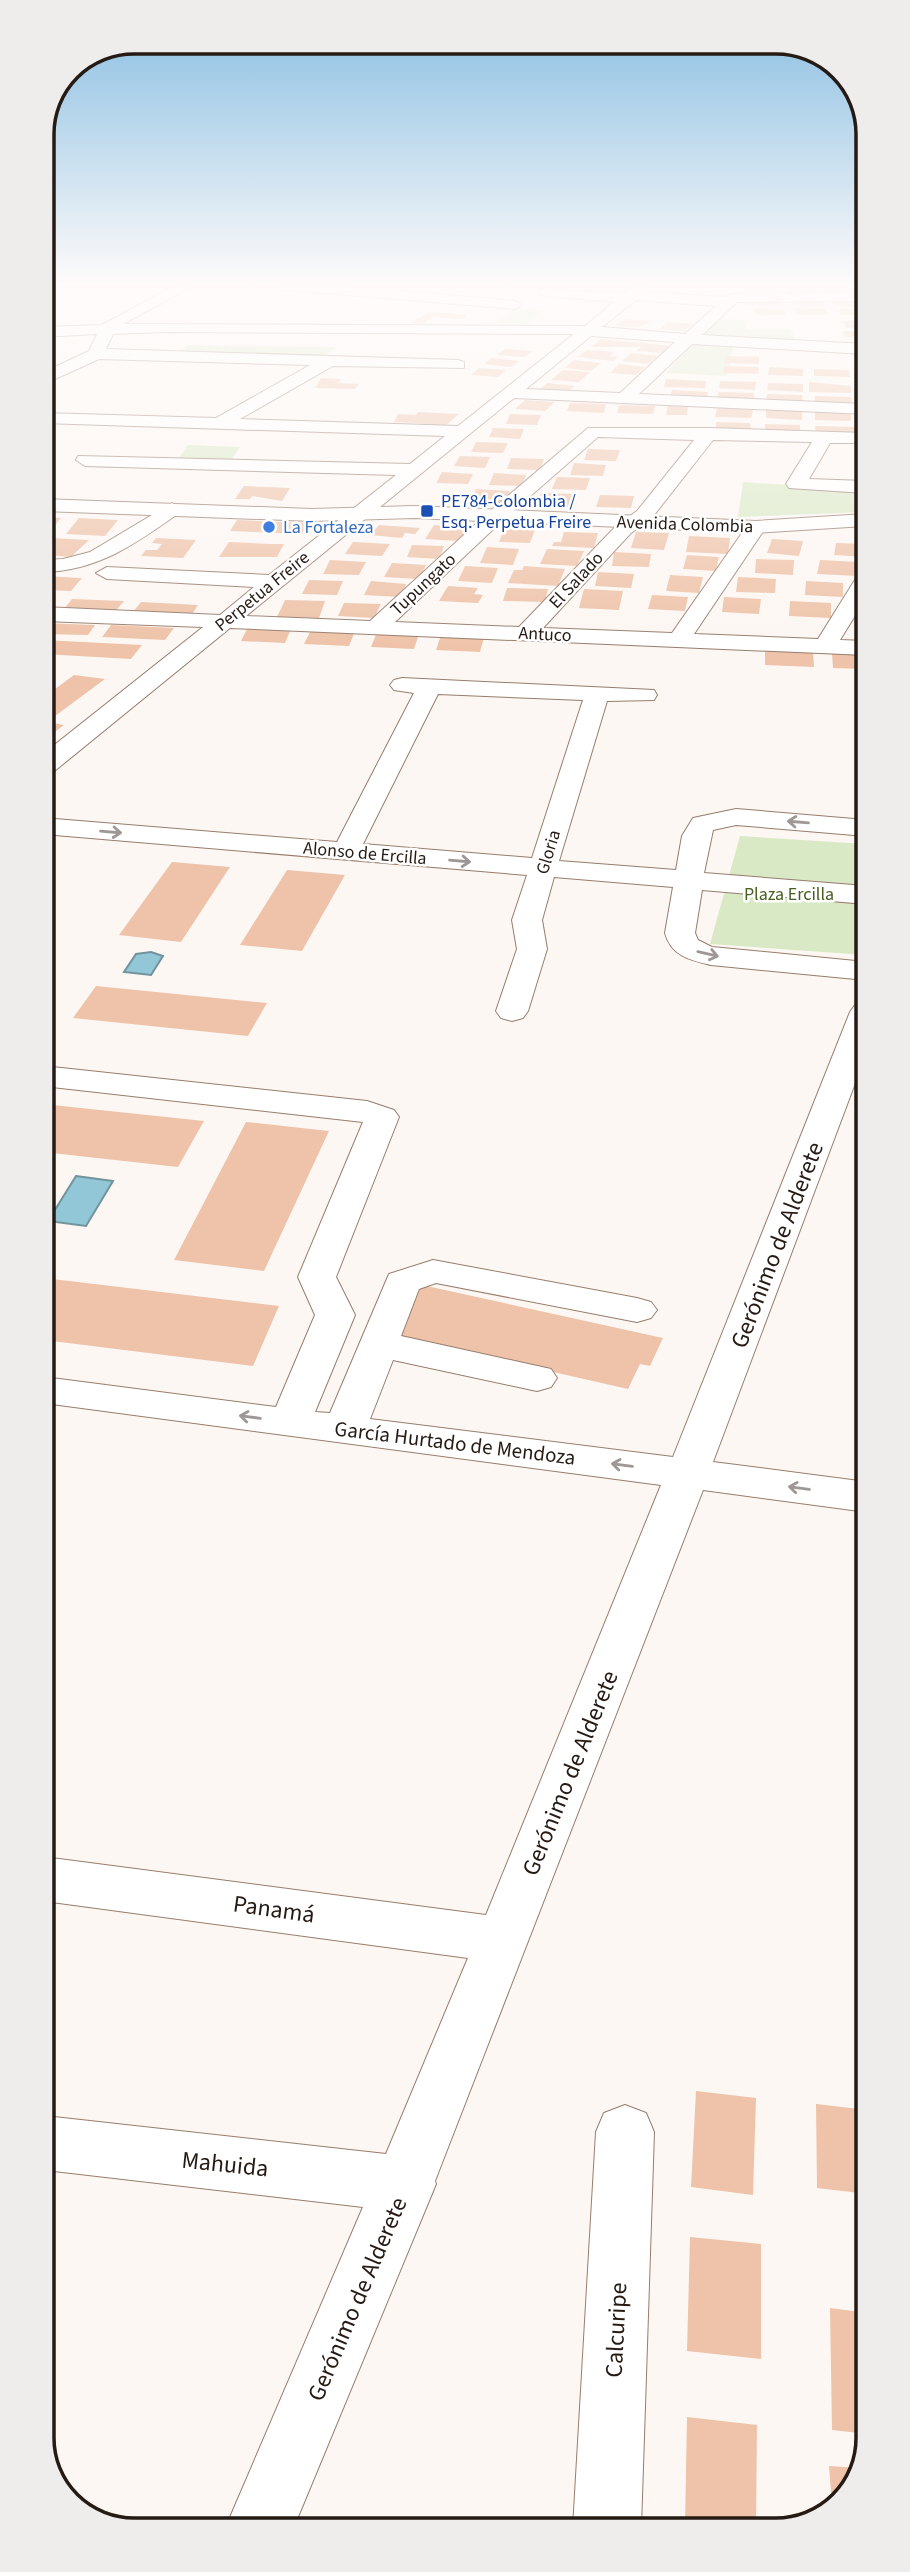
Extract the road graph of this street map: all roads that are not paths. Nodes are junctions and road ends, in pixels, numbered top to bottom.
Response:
1 (252, 405) edge
2 (495, 405) edge
3 (769, 405) edge
4 (856, 409) edge
5 (54, 418) edge
6 (194, 423) junction
7 (218, 424) junction
8 (462, 431) junction
9 (709, 433) junction
10 (824, 437) junction
11 (856, 438) edge
12 (85, 460) dead end
13 (166, 463) junction
14 (413, 470) junction
15 (856, 487) edge
16 (54, 505) edge
17 (172, 509) junction
18 (358, 513) junction
19 (496, 516) junction
20 (856, 521) edge
21 (634, 522) junction
22 (756, 527) junction
23 (54, 565) edge
24 (107, 573) dead end
25 (274, 582) junction
26 (856, 596) edge
27 (54, 614) edge
28 (224, 621) junction
29 (376, 627) junction
30 (526, 633) junction
31 (679, 640) junction
32 (825, 646) junction
33 (856, 648) edge
34 (402, 685) dead end
35 (430, 686) junction
36 (597, 693) junction
37 (645, 695) dead end
38 (54, 758) edge
39 (54, 827) edge
40 (856, 827) edge
41 (346, 851) junction
42 (543, 868) junction
43 (688, 880) junction
44 (856, 894) edge
45 (856, 970) edge
46 (512, 1011) dead end
47 (856, 1038) edge
48 (54, 1077) edge
49 (638, 1310) dead end
50 (378, 1344) junction
51 (537, 1378) dead end
52 (54, 1391) edge
53 (289, 1422) junction
54 (345, 1429) junction
55 (690, 1474) junction
56 (856, 1496) edge
57 (54, 1880) edge
58 (503, 1940) junction
59 (625, 2132) dead end
60 (54, 2144) edge
61 (406, 2184) junction
62 (264, 2518) edge
63 (607, 2518) edge

1 - 7 street
2 - 8 street, Perpetua Freire
3 - 4 street
5 - 6 street
6 - 7 street
6 - 13 street
7 - 8 street
8 - 14 street, Perpetua Freire
9 - 10 street
9 - 19 street, Tupungato
9 - 21 street, El Salado
10 - 11 street
10 - 15 street
12 - 13 street
13 - 14 street
14 - 18 street, Perpetua Freire
16 - 17 street, Avenida Colombia
17 - 18 street, Avenida Colombia
17 - 23 street
18 - 19 street, Avenida Colombia
18 - 25 street, Perpetua Freire
19 - 21 street, Avenida Colombia
19 - 29 street, Tupungato
20 - 22 street, Avenida Colombia
21 - 22 street, Avenida Colombia
21 - 30 street, El Salado
22 - 31 street
24 - 25 street
25 - 28 street, Perpetua Freire
26 - 32 street
27 - 28 street, Antuco
28 - 29 street, Antuco
28 - 38 street, Perpetua Freire
29 - 30 street, Antuco
30 - 31 street, Antuco
31 - 32 street, Antuco
32 - 33 street, Antuco
34 - 35 street
35 - 36 street
35 - 41 street
36 - 37 street
36 - 42 street, Gloria
39 -> 41 street, Alonso de Ercilla
40 -> 43 street
41 -> 42 street, Alonso de Ercilla
42 - 43 street, Alonso de Ercilla
42 - 46 street, Gloria
43 - 44 street, Alonso de Ercilla
43 -> 45 street
47 - 55 street, Gerónimo de Alderete
48 - 53 street
49 - 50 street
50 - 51 street
50 - 54 street
53 -> 52 street, García Hurtado de Mendoza
53 - 54 street, García Hurtado de Mendoza
55 -> 54 street, García Hurtado de Mendoza
56 -> 55 street, García Hurtado de Mendoza
55 - 58 street, Gerónimo de Alderete
57 - 58 street, Panamá
58 - 61 street, Gerónimo de Alderete
59 - 63 street, Calcuripe
60 - 61 street, Mahuida
61 - 62 street, Gerónimo de Alderete

